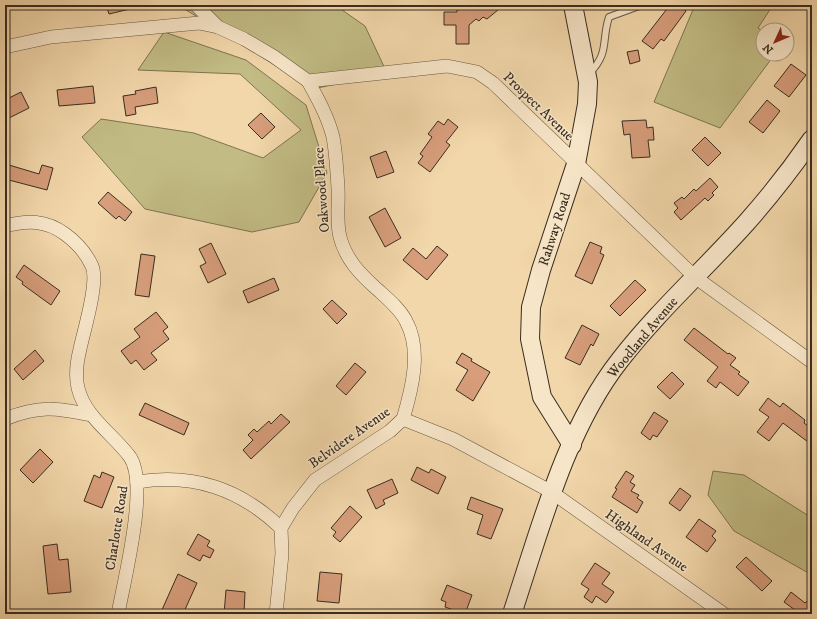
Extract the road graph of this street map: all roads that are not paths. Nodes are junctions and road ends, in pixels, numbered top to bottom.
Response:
1 (196, 5) edge
2 (573, 5) edge
3 (642, 5) edge
4 (218, 27) junction
5 (5, 47) edge
6 (587, 76) junction
7 (308, 82) junction
8 (812, 139) edge
9 (576, 164) junction
10 (5, 226) edge
11 (695, 277) junction
12 (812, 362) edge
13 (91, 415) junction
14 (5, 419) edge
15 (404, 419) junction
16 (572, 445) junction
17 (137, 482) junction
18 (552, 493) junction
19 (281, 528) junction
20 (118, 614) edge
21 (276, 614) edge
22 (512, 614) edge
23 (724, 614) edge

1 - 4 street
2 - 6 street, Rahway Road
3 - 6 lane
4 - 5 street
4 - 7 street
6 - 9 street, Rahway Road
7 - 9 street, Prospect Avenue
7 - 15 street, Oakwood Place
8 - 11 street, Woodland Avenue
9 - 11 street, Prospect Avenue
9 - 16 street, Rahway Road
10 - 13 street
11 - 12 street, Prospect Avenue
11 - 16 street, Woodland Avenue
13 - 14 street
13 - 17 street
15 - 18 street, Belvidere Avenue
15 - 19 street, Belvidere Avenue
16 - 18 street, Woodland Avenue
17 - 19 street, Charlotte Road
17 - 20 street, Charlotte Road
18 - 22 street, Woodland Avenue
18 - 23 street, Highland Avenue
19 - 21 street

